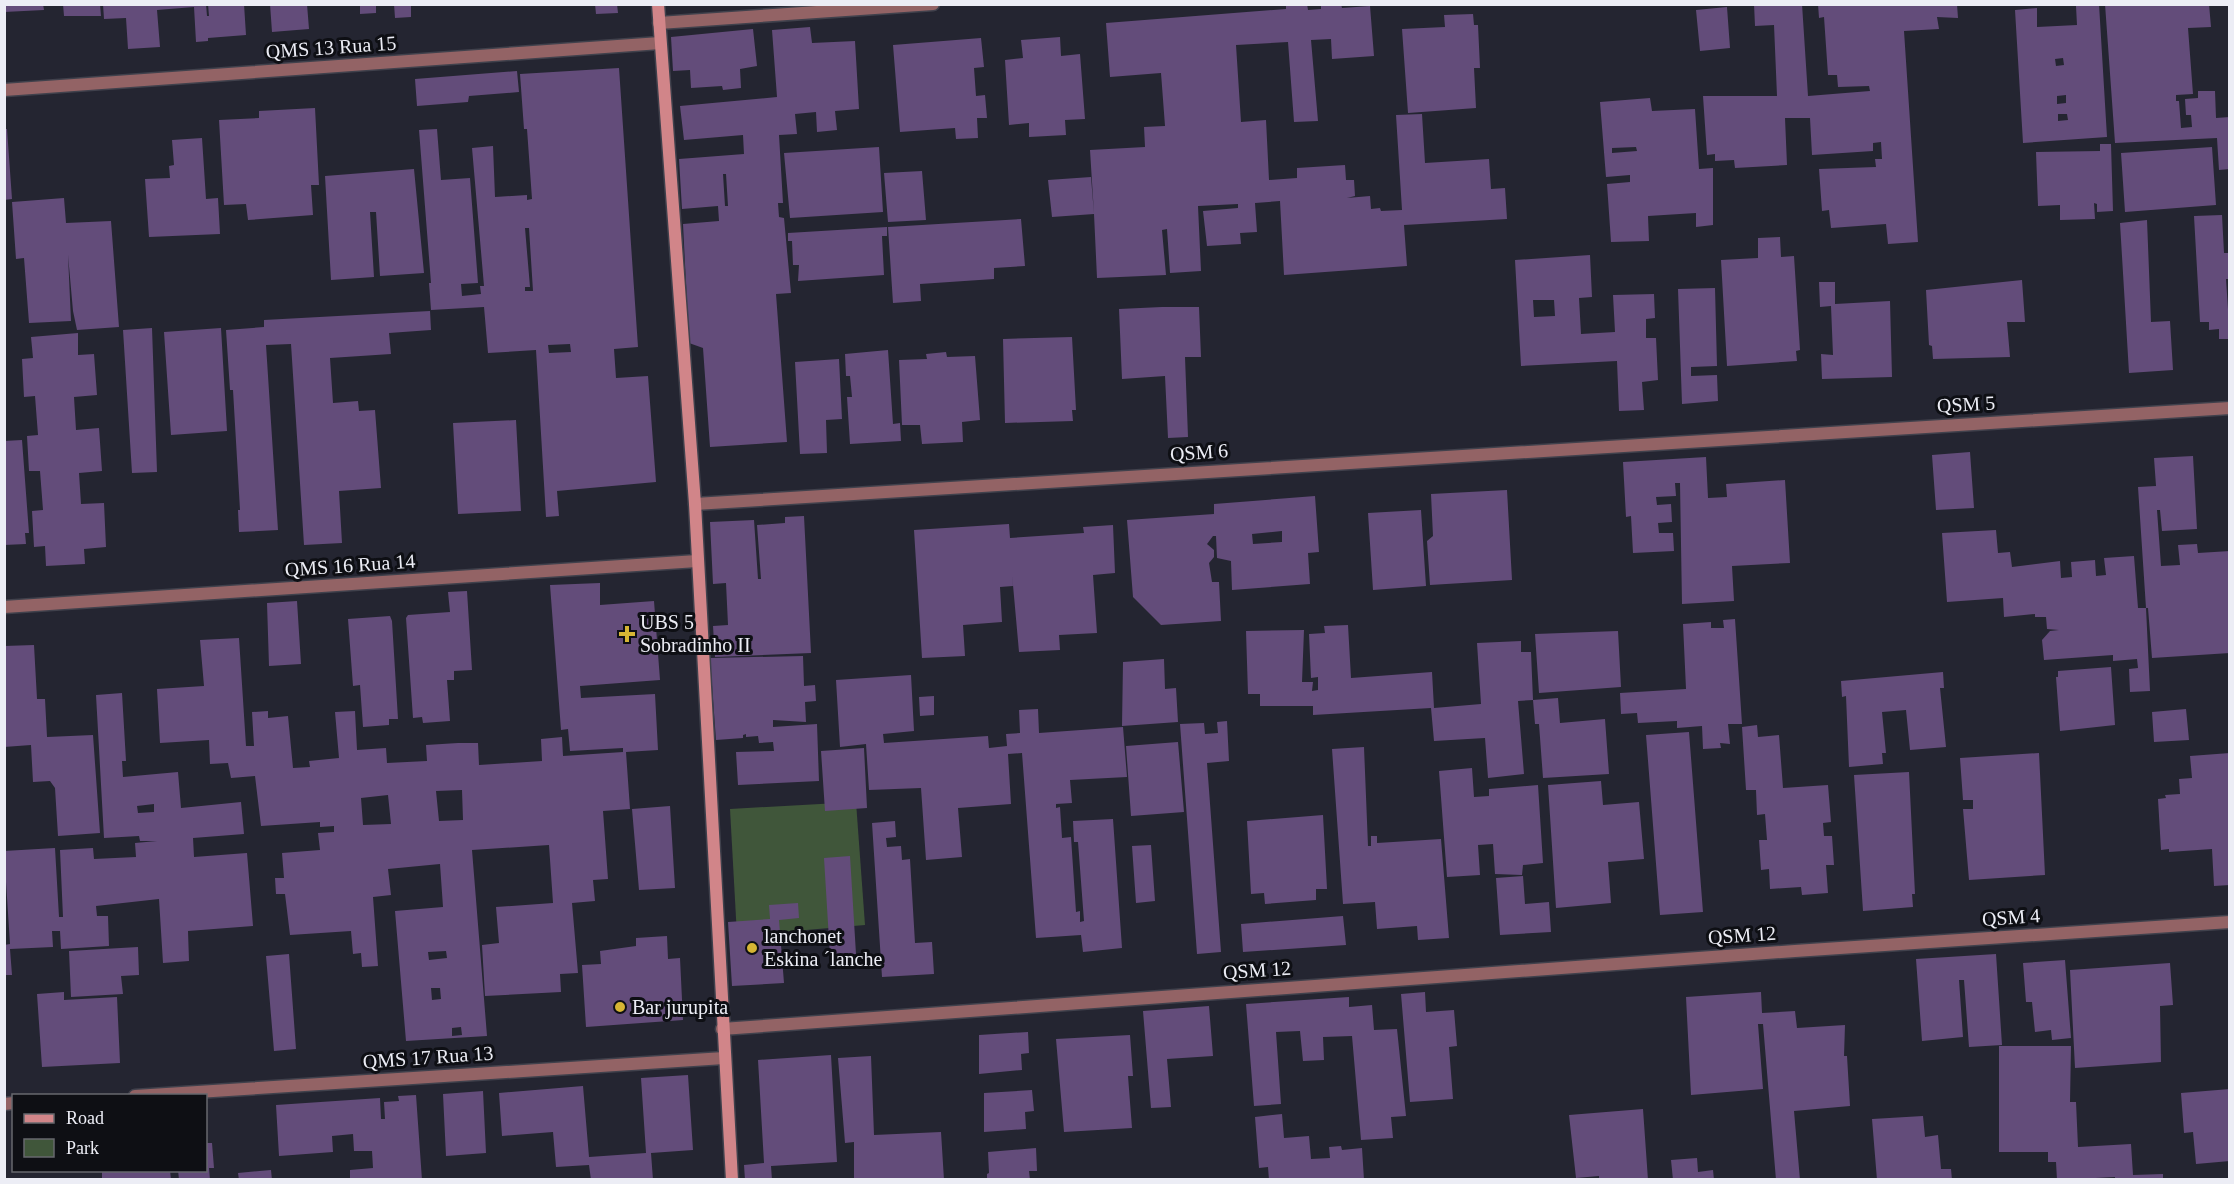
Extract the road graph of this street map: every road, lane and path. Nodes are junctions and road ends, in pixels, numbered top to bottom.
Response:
1 (658, 4) edge
2 (933, 4) edge
3 (659, 23) junction
4 (660, 43) junction
5 (4, 90) edge
6 (2229, 408) edge
7 (1706, 439) joint
8 (695, 504) junction
9 (698, 561) junction
10 (4, 607) edge
11 (2229, 922) edge
12 (1795, 951) joint
13 (722, 1029) junction
14 (724, 1058) junction
15 (151, 1094) edge
16 (732, 1179) edge

1 - 3 street
2 - 3 street
3 - 4 street
4 - 5 street, QMS 13 Rua 15
4 - 8 street
6 - 7 street, QSM 5
7 - 8 street, QSM 6
8 - 9 street
9 - 10 street, QMS 16 Rua 14
9 - 13 street
11 - 12 street, QSM 4
12 - 13 street, QSM 12
13 - 14 street
14 - 15 street, QMS 17 Rua 13
14 - 16 street

